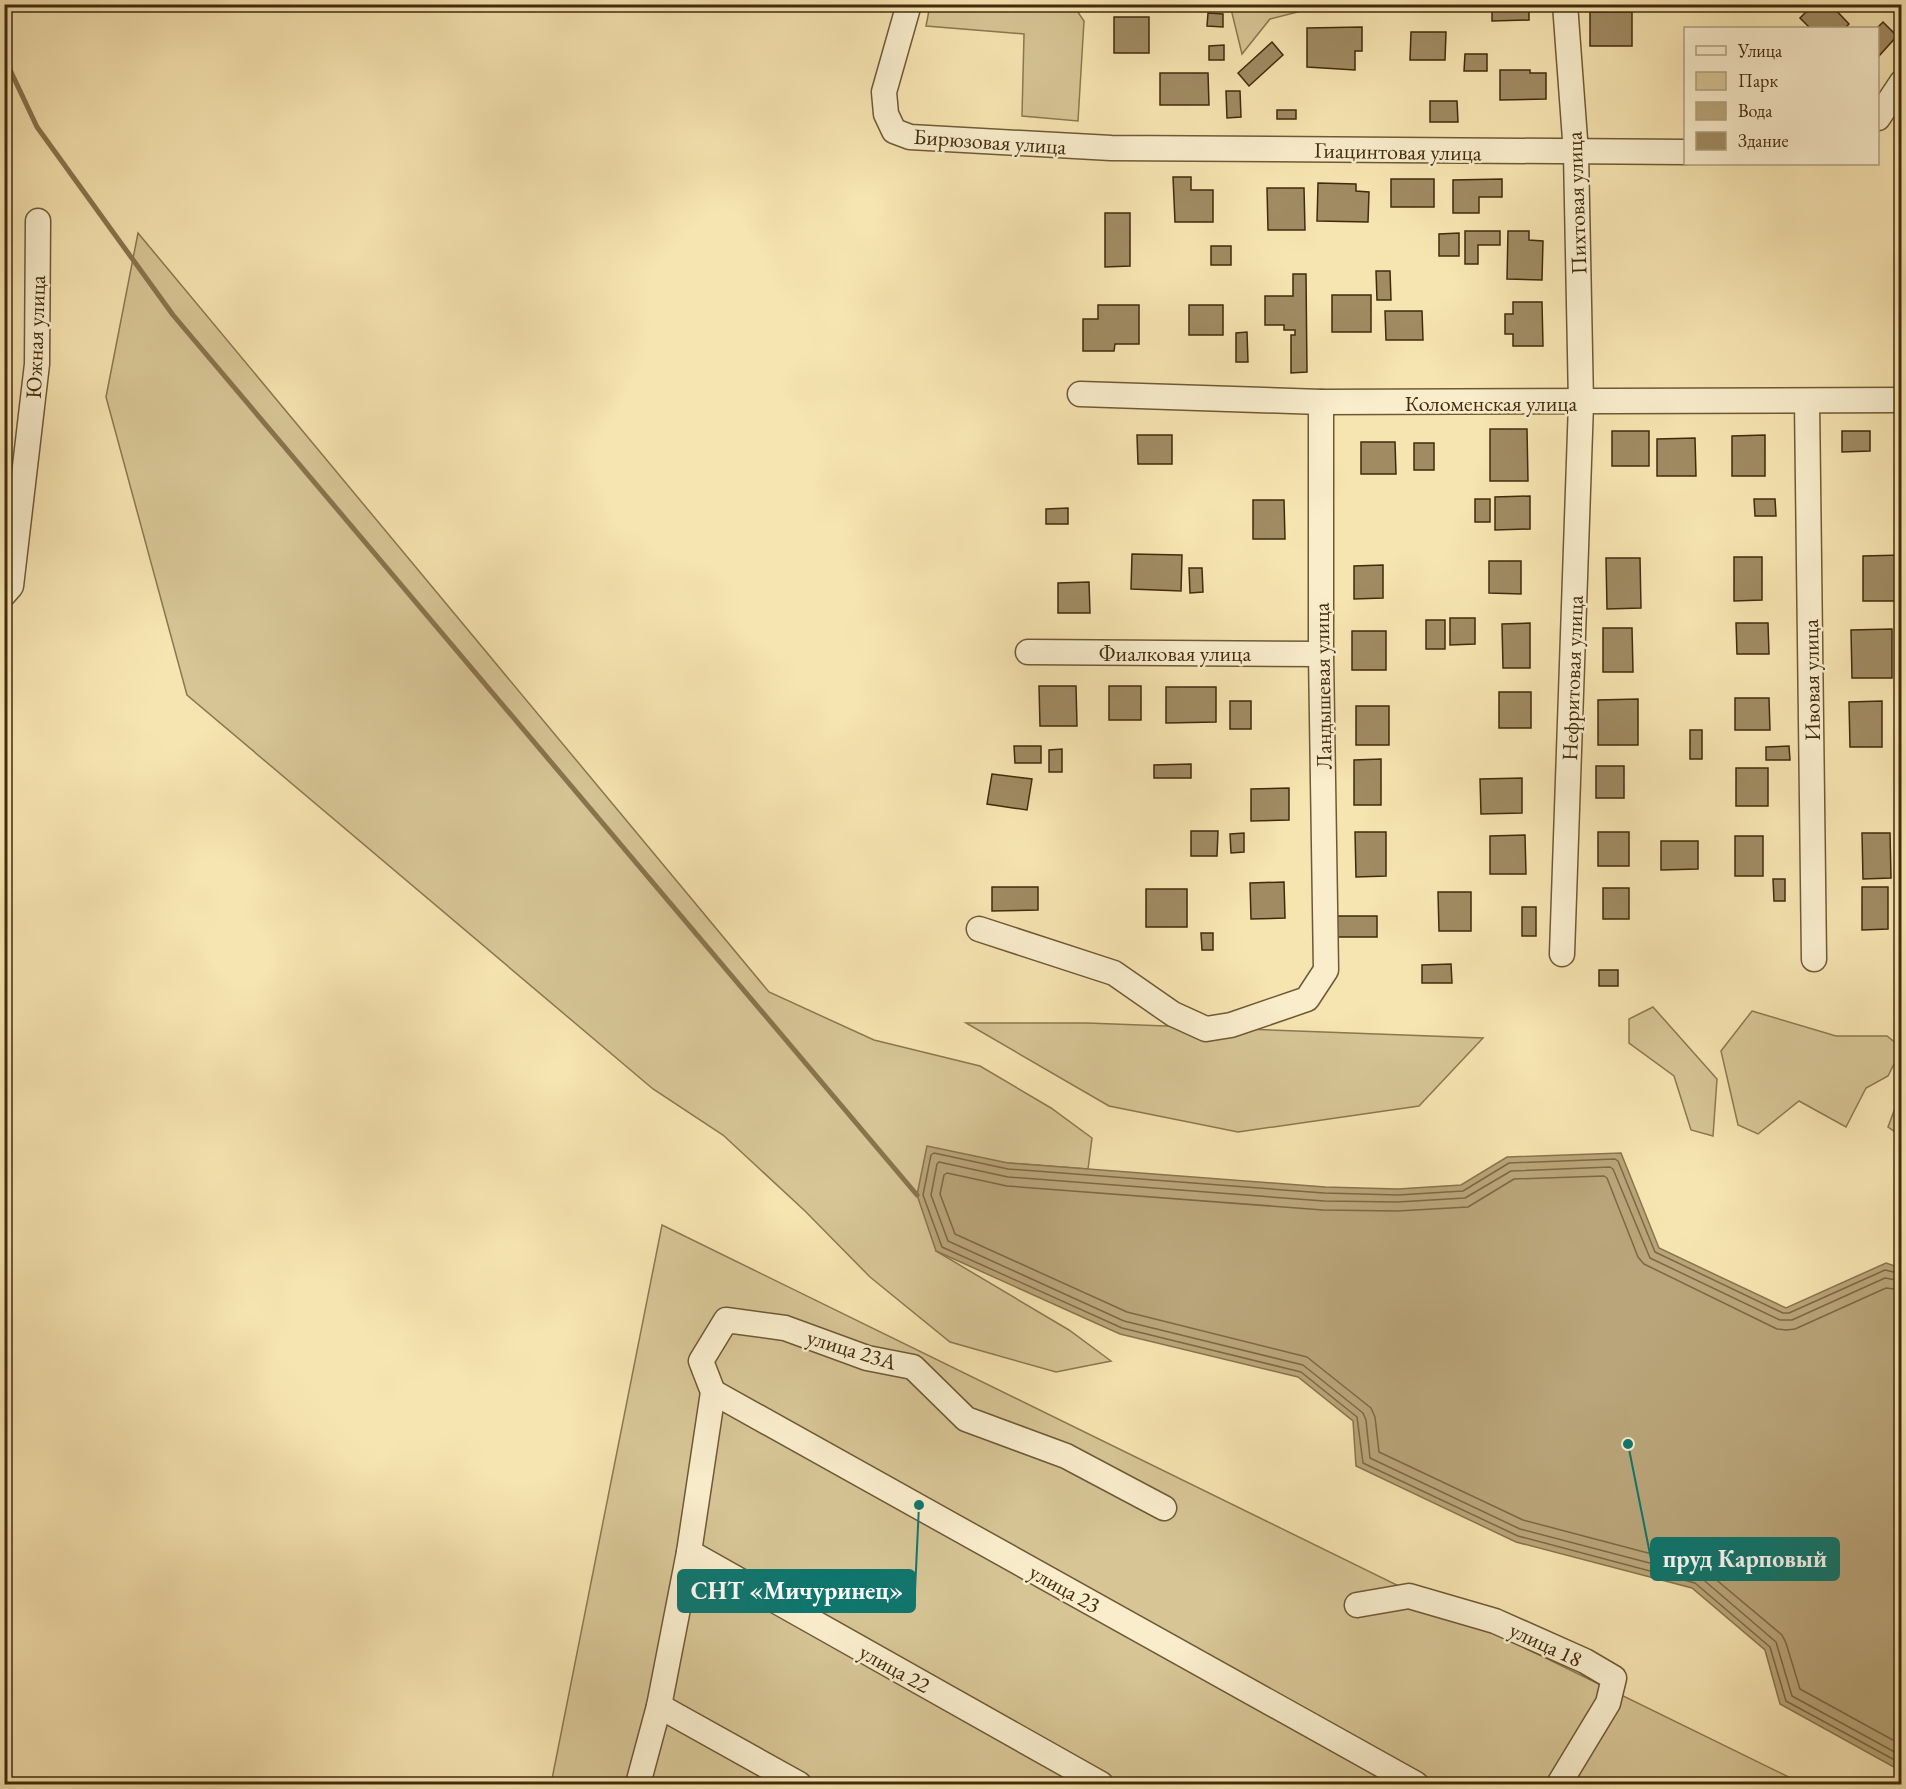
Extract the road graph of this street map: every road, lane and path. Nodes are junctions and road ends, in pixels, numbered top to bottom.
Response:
1 (909, 4) edge
2 (1565, 4) edge
3 (1902, 82) edge
4 (1879, 116) edge
5 (1111, 148) joint
6 (1684, 152) edge
7 (1576, 153) junction
8 (38, 221) dead end
9 (1080, 394) dead end
10 (1902, 400) edge
11 (1322, 402) junction
12 (1807, 402) junction
13 (1581, 403) junction
14 (4, 594) edge
15 (1028, 652) dead end
16 (1321, 654) junction
17 (979, 929) dead end
18 (1562, 954) dead end
19 (1814, 959) dead end
20 (713, 1392) junction
21 (1164, 1508) dead end
22 (689, 1552) junction
23 (1357, 1605) dead end
24 (659, 1706) junction
25 (638, 1785) edge
26 (799, 1785) edge
27 (1101, 1785) edge
28 (1416, 1785) edge
29 (1559, 1785) edge

1 - 5 street, Бирюзовая улица
2 - 7 street, Пихтовая улица
3 - 4 street
5 - 7 street, Гиацинтовая улица
6 - 7 street, Гиацинтовая улица
7 - 13 street, Пихтовая улица
8 - 14 street, Южная улица
9 - 11 street, Коломенская улица
10 - 12 street, Коломенская улица
11 - 13 street, Коломенская улица
11 - 16 street, Ландышевая улица
12 - 13 street, Коломенская улица
12 - 19 street, Ивовая улица
13 - 18 street, Нефритовая улица
15 - 16 street, Фиалковая улица
16 - 17 street, Ландышевая улица
20 - 21 street, улица 23А
20 - 22 street
20 - 28 street, улица 23
22 - 24 street
22 - 27 street, улица 22
23 - 29 street, улица 18
24 - 25 street
24 - 26 street

